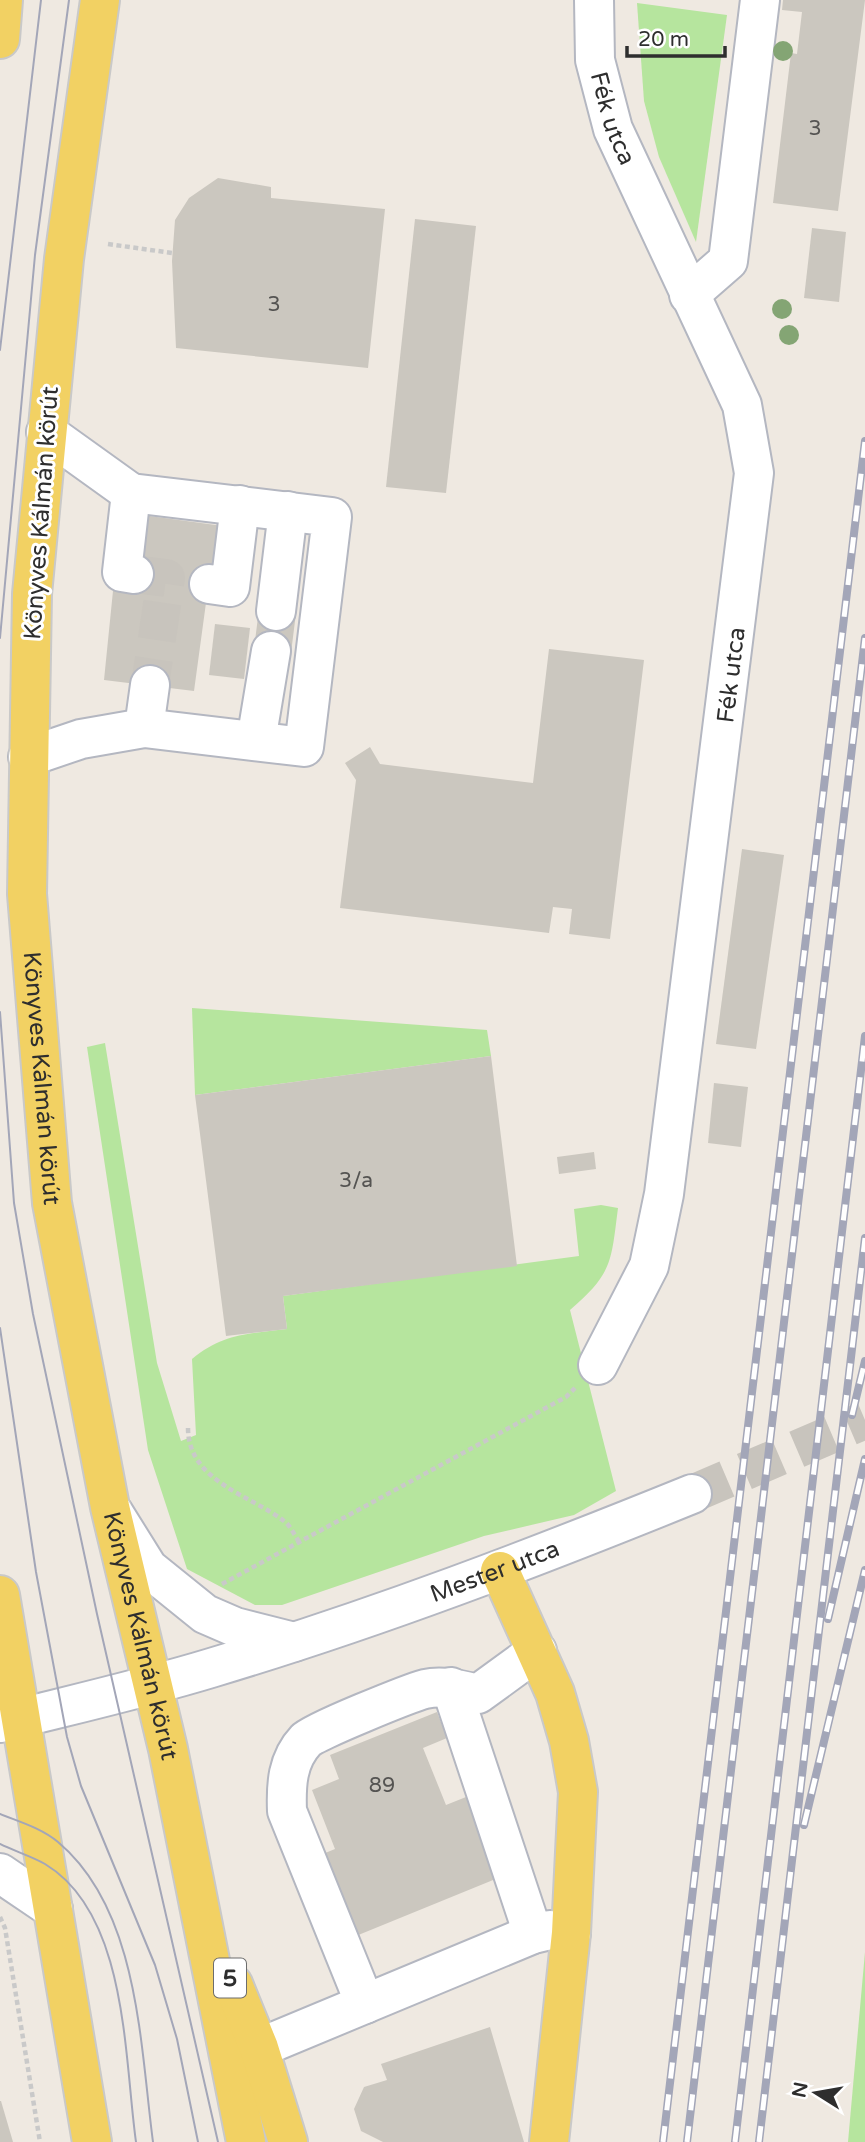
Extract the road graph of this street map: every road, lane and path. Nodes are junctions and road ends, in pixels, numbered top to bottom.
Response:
1 (3, 0) edge
2 (100, 0) edge
3 (594, 0) edge
4 (760, 0) edge
5 (0, 39) edge
6 (108, 244) dead end
7 (172, 253) dead end
8 (690, 295) junction
9 (46, 432) junction
10 (131, 492) junction
11 (240, 505) junction
12 (288, 512) junction
13 (134, 574) dead end
14 (209, 583) dead end
15 (276, 611) dead end
16 (271, 651) dead end
17 (150, 685) tunnel mouth
18 (144, 728) junction
19 (256, 741) junction
20 (28, 757) junction
21 (598, 1365) joint
22 (188, 1428) dead end
23 (692, 1494) tunnel mouth
24 (110, 1507) junction
25 (300, 1544) junction
26 (500, 1571) junction
27 (220, 1585) dead end
28 (0, 1595) edge
29 (294, 1642) junction
30 (537, 1651) junction
31 (153, 1684) junction
32 (451, 1687) junction
33 (10, 1720) edge
34 (0, 1873) edge
35 (202, 1908) junction
36 (53, 1909) junction
37 (0, 1917) edge
38 (571, 1933) junction
39 (533, 1934) junction
40 (365, 2004) junction
41 (259, 2048) junction
42 (40, 2142) edge
43 (92, 2142) edge
44 (246, 2142) edge
45 (288, 2142) edge
46 (549, 2142) edge

1 - 5 main road
2 - 9 main road, Könyves Kálmán körút
3 - 8 street, Fék utca
4 - 8 street
6 - 7 path
8 - 21 street, Fék utca
9 - 10 street
9 - 20 main road, Könyves Kálmán körút
10 - 11 street
10 - 13 street
11 - 12 street
11 - 14 street
12 - 15 street
12 - 19 street
16 - 19 street
17 - 18 street
18 - 19 street
18 - 20 street
20 - 24 main road, Könyves Kálmán körút
21 - 25 path
22 - 25 path
23 - 26 street, Mester utca
24 - 29 street
24 - 31 main road, Könyves Kálmán körút
25 - 27 path
26 - 29 street, Mester utca
26 - 30 main road
28 - 33 main road
29 - 31 street, Mester utca
30 - 32 street
30 - 38 main road
31 - 33 street, Mester utca
31 - 35 main road, Könyves Kálmán körút
32 - 39 street
32 - 40 street
33 - 36 main road
34 - 36 street
35 - 41 main road, 5
35 - 44 main road, Könyves Kálmán körút
36 - 43 main road
37 - 42 path
38 - 39 street
38 - 46 main road
39 - 40 street
40 - 41 street
41 - 45 main road, 5

